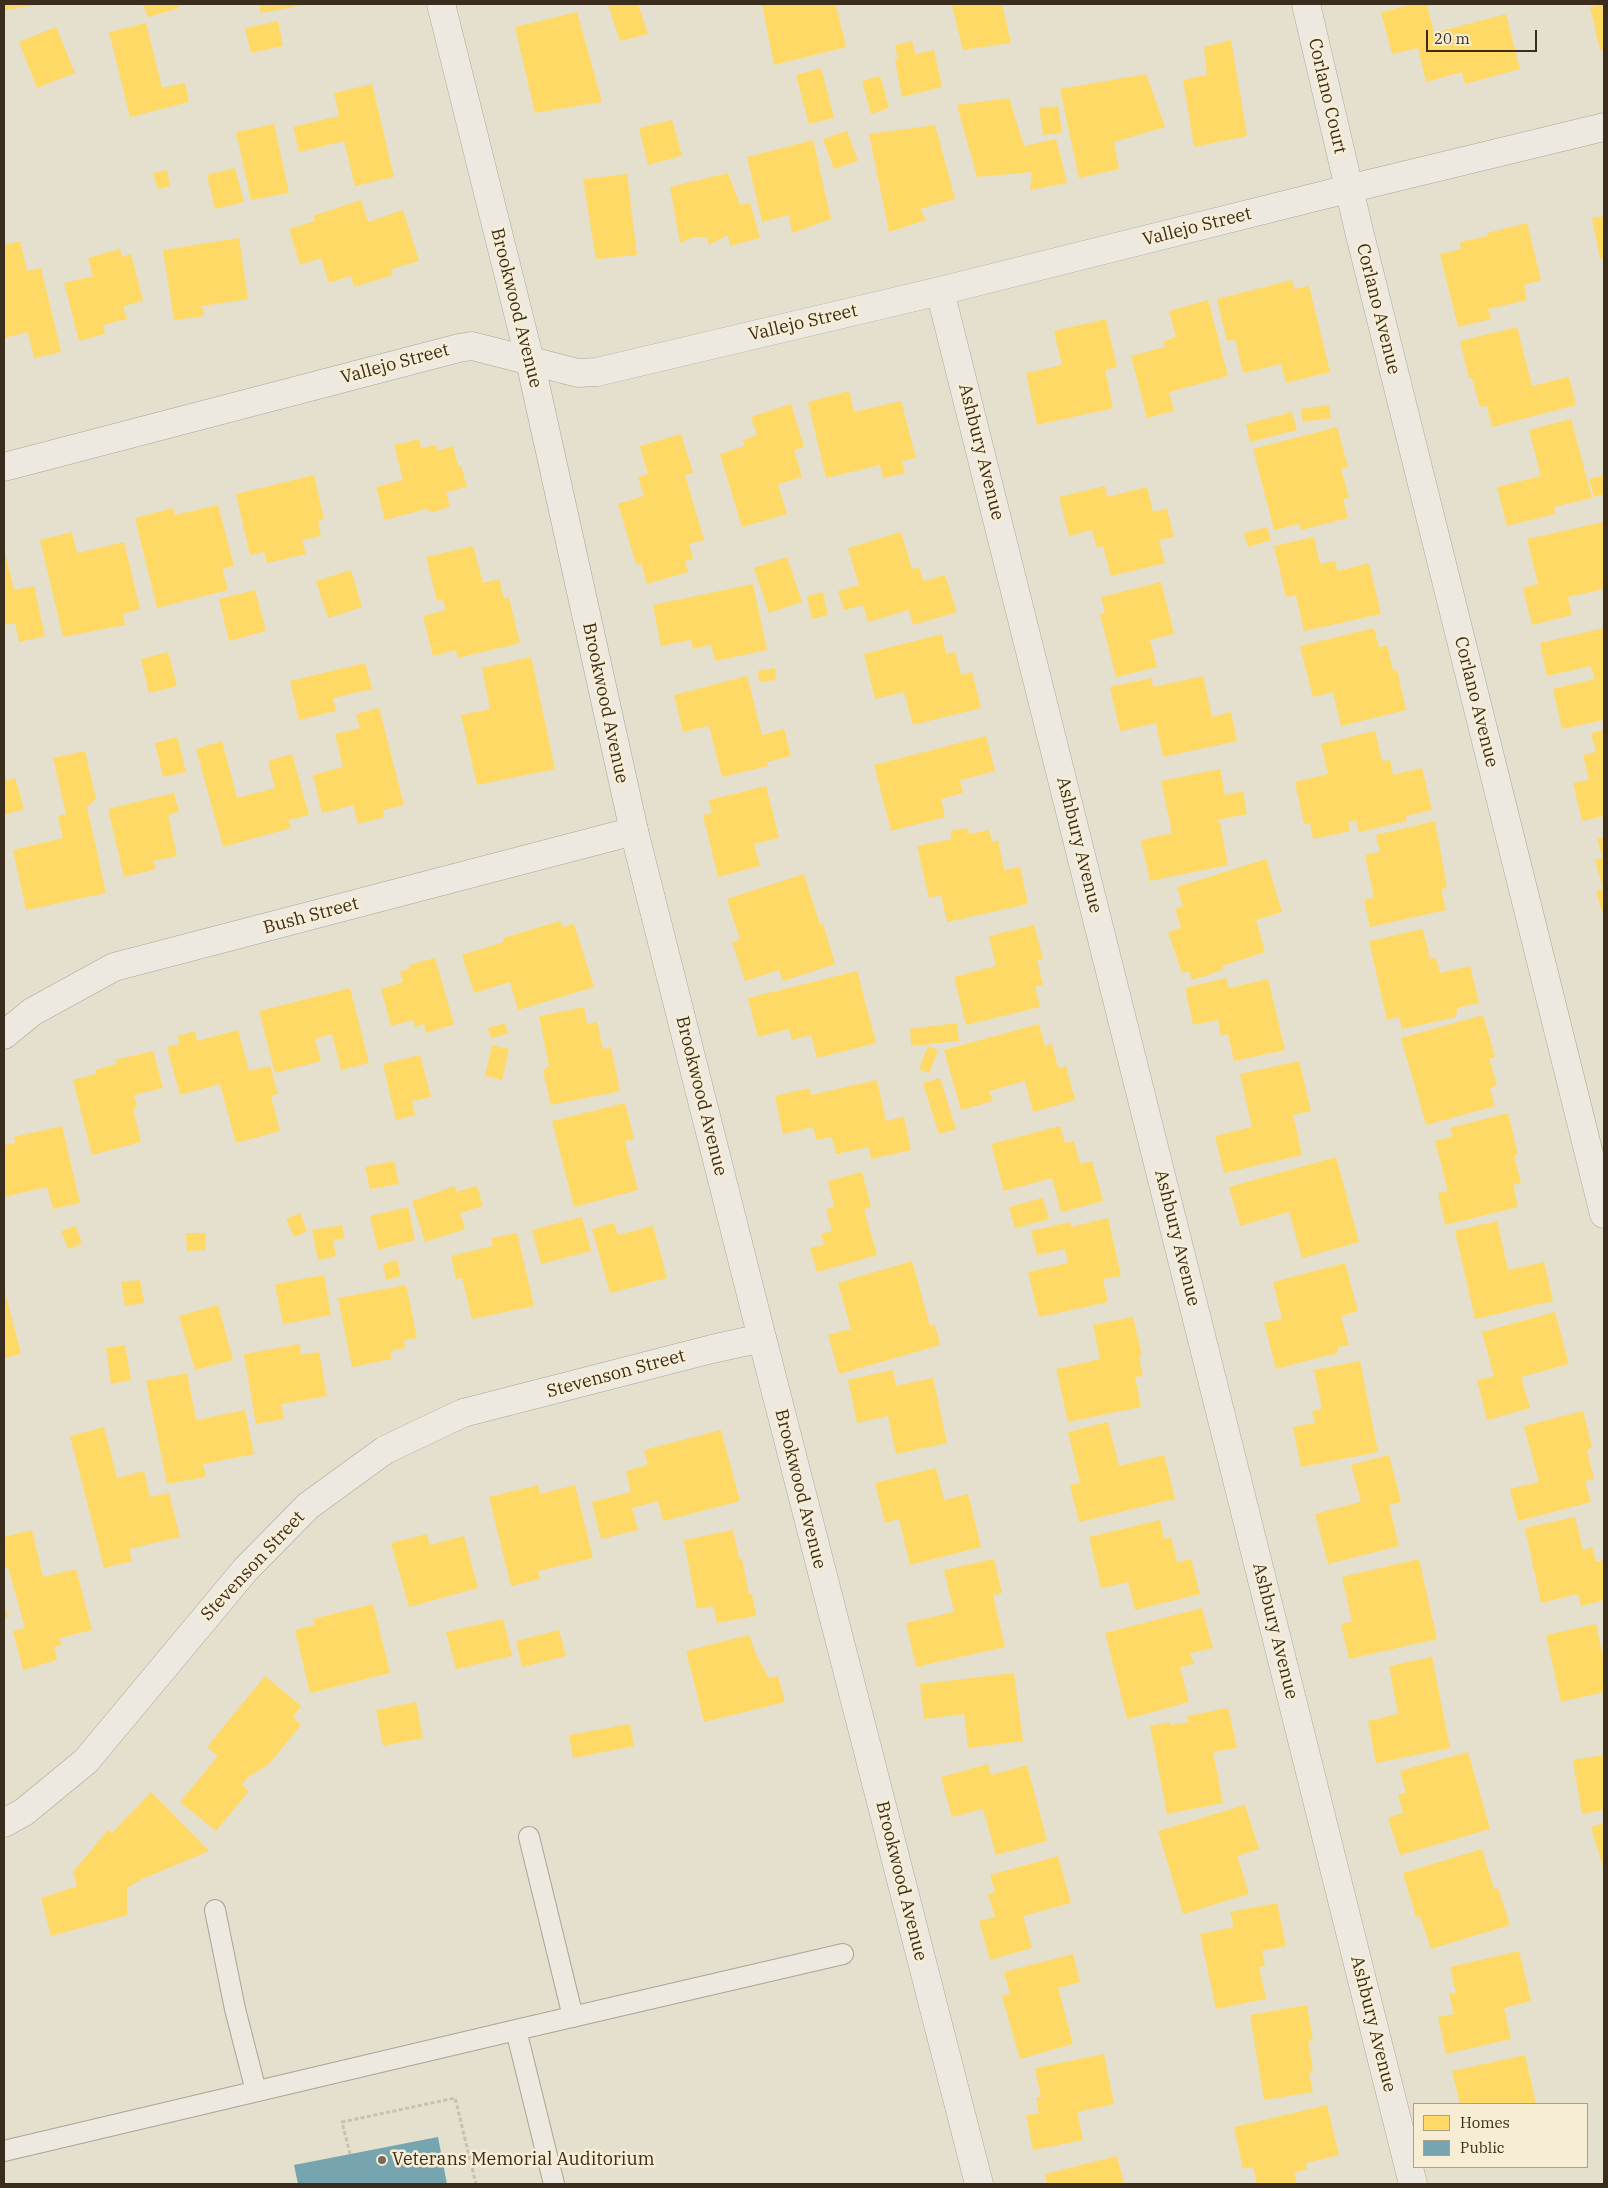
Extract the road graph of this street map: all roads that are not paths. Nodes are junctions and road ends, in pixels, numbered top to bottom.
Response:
1 (441, 4) edge
2 (1306, 4) edge
3 (1604, 128) edge
4 (1348, 189) junction
5 (940, 291) junction
6 (530, 361) junction
7 (4, 467) edge
8 (634, 831) junction
9 (4, 1035) edge
10 (1604, 1214) edge
11 (762, 1338) junction
12 (4, 1822) edge
13 (529, 1837) dead end
14 (215, 1910) dead end
15 (843, 1954) dead end
16 (573, 2017) junction
17 (516, 2030) junction
18 (256, 2091) junction
19 (4, 2151) edge
20 (554, 2184) edge
21 (979, 2184) edge
22 (1413, 2184) edge

1 - 6 street, Brookwood Avenue
2 - 4 street, Corlano Court
3 - 4 street, Vallejo Street
4 - 5 street, Vallejo Street
4 - 10 street, Corlano Avenue
5 - 6 street, Vallejo Street
5 - 22 street, Ashbury Avenue
6 - 7 street, Vallejo Street
6 - 8 street, Brookwood Avenue
8 - 9 street, Bush Street
8 - 11 street, Brookwood Avenue
11 - 12 street, Stevenson Street
11 - 21 street, Brookwood Avenue
13 - 16 lane
14 - 18 lane
15 - 16 lane
16 - 17 lane
17 - 18 lane
17 - 20 lane
18 - 19 lane

